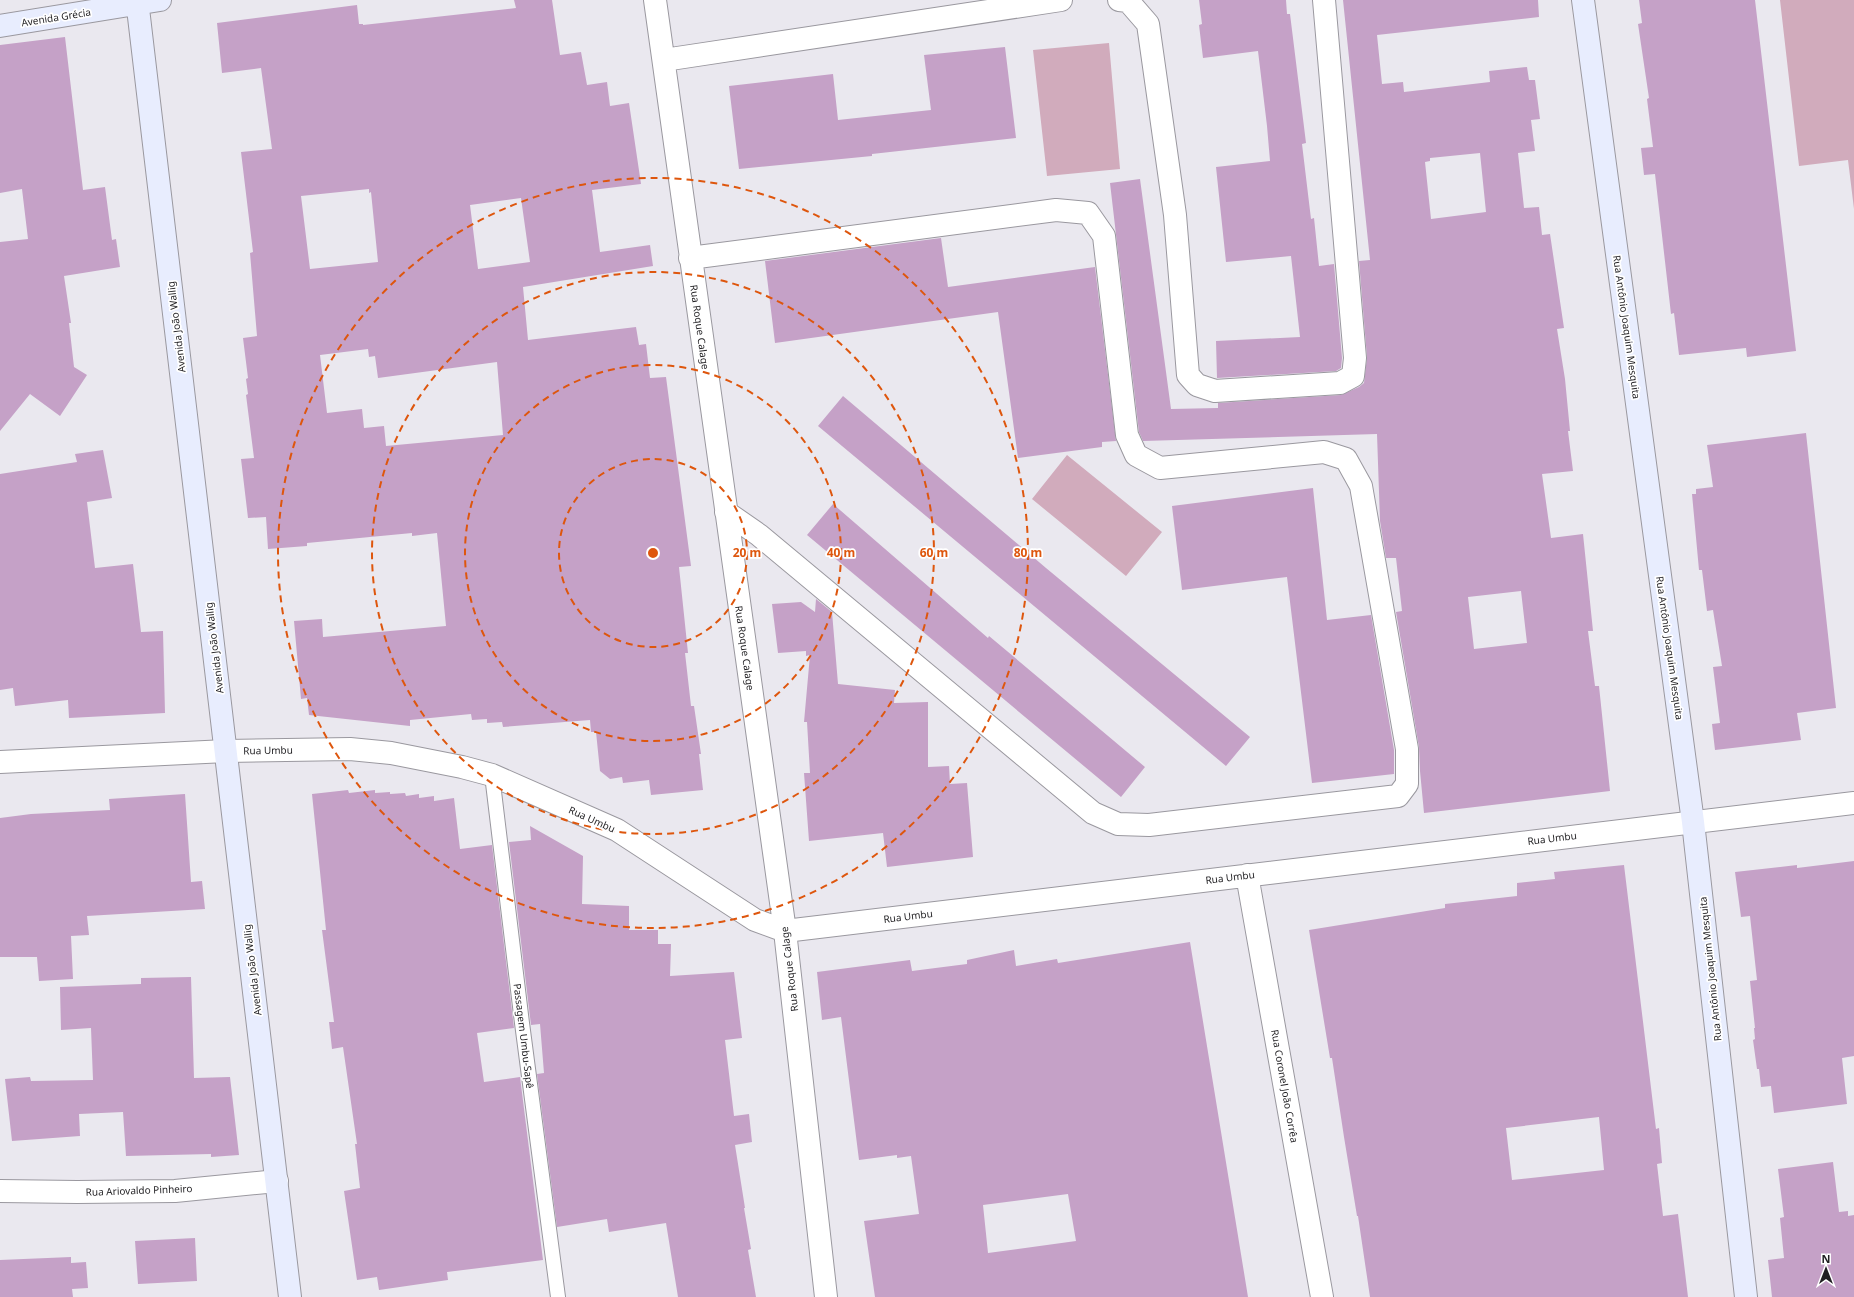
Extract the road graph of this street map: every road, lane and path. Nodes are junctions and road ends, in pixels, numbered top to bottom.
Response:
1 (160, 0) edge
2 (654, 0) edge
3 (1062, 0) edge
4 (1119, 0) edge
5 (1324, 0) edge
6 (1584, 0) edge
7 (137, 2) edge
8 (0, 26) edge
9 (664, 60) junction
10 (690, 258) junction
11 (726, 512) junction
12 (226, 751) junction
13 (0, 762) edge
14 (492, 775) junction
15 (1854, 803) edge
16 (1693, 822) junction
17 (1247, 875) junction
18 (785, 931) junction
19 (277, 1181) junction
20 (0, 1191) edge
21 (290, 1297) edge
22 (558, 1297) edge
23 (826, 1297) edge
24 (1322, 1297) edge
25 (1746, 1297) edge

1 - 7 main road, Avenida Grécia
2 - 9 street, Rua Roque Calage
3 - 9 street
4 - 5 street
6 - 16 main road, Rua Antônio Joaquim Mesquita
7 - 8 main road, Avenida Grécia
7 - 12 main road, Avenida João Wallig
9 - 10 street, Rua Roque Calage
10 - 11 street, Rua Roque Calage
10 - 11 street
11 - 18 street, Rua Roque Calage
12 - 13 street, Rua Umbu
12 - 14 street, Rua Umbu
12 - 19 main road, Avenida João Wallig
14 - 18 street, Rua Umbu
14 - 22 lane, Passagem Umbu-Sapê
15 - 16 street, Rua Umbu
16 - 17 street, Rua Umbu
16 - 25 main road, Rua Antônio Joaquim Mesquita
17 - 18 street, Rua Umbu
17 - 24 street, Rua Coronel João Corrêa
18 - 23 street, Rua Roque Calage
19 - 20 street, Rua Ariovaldo Pinheiro
19 - 21 main road, Avenida João Wallig

